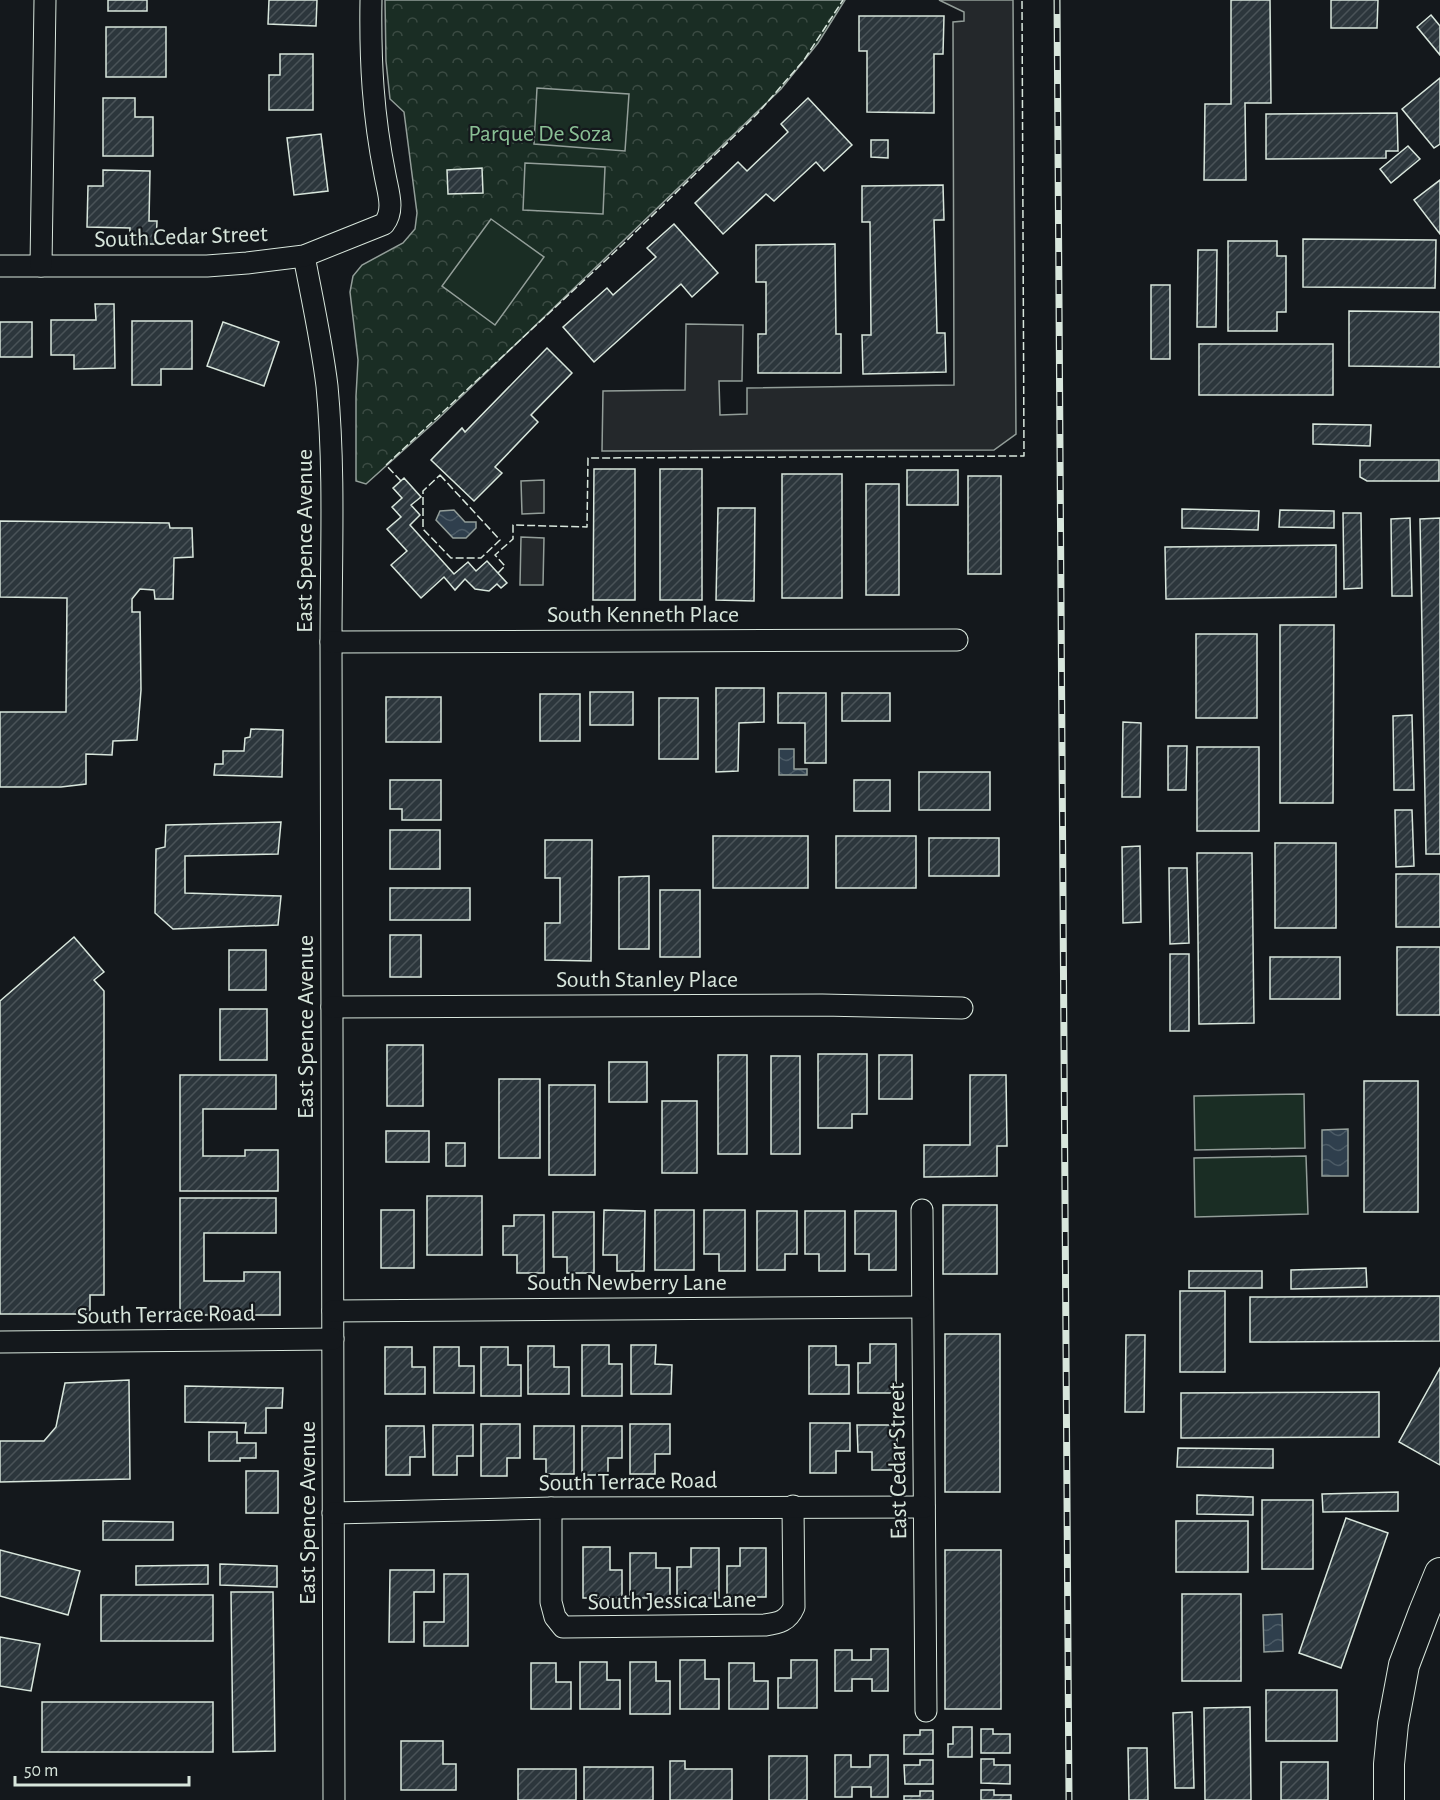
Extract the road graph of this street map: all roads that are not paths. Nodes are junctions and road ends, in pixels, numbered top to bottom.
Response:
1 (45, 0) edge
2 (371, 0) edge
3 (304, 256) junction
4 (0, 266) edge
5 (41, 266) junction
6 (957, 640) dead end
7 (331, 642) junction
8 (332, 1007) junction
9 (962, 1008) dead end
10 (922, 1210) dead end
11 (922, 1307) junction
12 (333, 1311) junction
13 (333, 1339) junction
14 (0, 1342) edge
15 (793, 1506) junction
16 (924, 1507) junction
17 (551, 1508) junction
18 (333, 1514) junction
19 (1440, 1573) edge
20 (926, 1711) dead end
21 (334, 1800) edge
22 (1389, 1800) edge

1 - 5 street
2 - 3 street, South Cedar Street
3 - 5 street, South Cedar Street
3 - 7 street, East Spence Avenue
4 - 5 street, South Cedar Street
6 - 7 street, South Kenneth Place
7 - 8 street, East Spence Avenue
8 - 9 street, South Stanley Place
8 - 12 street, East Spence Avenue
10 - 11 street, East Cedar Street
11 - 12 street, South Newberry Lane
11 - 16 street, East Cedar Street
12 - 13 street, East Spence Avenue
13 - 14 street, South Terrace Road
13 - 18 street, East Spence Avenue
15 - 16 street, South Terrace Road
15 - 17 street, South Terrace Road
15 - 17 street, South Jessica Lane
16 - 20 street, East Cedar Street
17 - 18 street, South Terrace Road
18 - 21 street, East Spence Avenue
19 - 22 street

